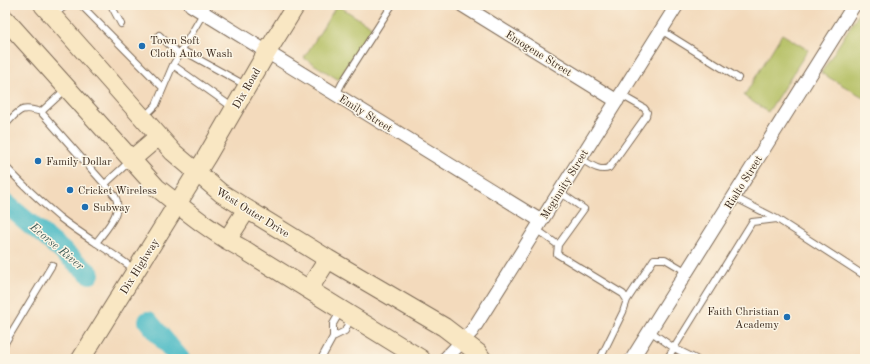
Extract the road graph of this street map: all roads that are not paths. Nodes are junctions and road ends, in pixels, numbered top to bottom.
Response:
1 (67, 5) edge
2 (81, 5) edge
3 (111, 5) edge
4 (191, 5) edge
5 (392, 5) edge
6 (462, 5) edge
7 (677, 5) edge
8 (854, 5) edge
9 (294, 6) edge
10 (206, 9) edge
11 (48, 10) edge
12 (5, 19) edge
13 (121, 24) dead end
14 (662, 30) junction
15 (159, 35) dead end
16 (181, 52) junction
17 (267, 52) junction
18 (173, 65) junction
19 (162, 70) dead end
20 (168, 76) junction
21 (738, 78) dead end
22 (247, 86) junction
23 (68, 88) junction
24 (163, 88) junction
25 (336, 95) junction
26 (619, 98) junction
27 (234, 108) junction
28 (41, 112) junction
29 (143, 118) junction
30 (5, 125) edge
31 (159, 136) junction
32 (581, 158) junction
33 (132, 159) junction
34 (5, 166) edge
35 (196, 172) junction
36 (105, 184) junction
37 (560, 192) junction
38 (734, 197) junction
39 (177, 204) junction
40 (247, 209) junction
41 (777, 219) junction
42 (539, 225) junction
43 (226, 240) junction
44 (96, 243) junction
45 (558, 245) junction
46 (328, 259) junction
47 (52, 265) dead end
48 (137, 271) junction
49 (687, 272) junction
50 (865, 276) edge
51 (309, 289) junction
52 (627, 300) junction
53 (347, 313) junction
54 (650, 331) junction
55 (332, 337) junction
56 (463, 341) junction
57 (5, 343) edge
58 (674, 348) junction
59 (82, 359) edge
60 (321, 359) edge
61 (421, 359) edge
62 (445, 359) edge
63 (482, 359) edge
64 (600, 359) edge
65 (632, 359) edge
66 (667, 359) edge
67 (696, 359) edge

1 - 11 lane
2 - 24 lane
3 - 13 lane
4 - 10 street, Emily Street
5 - 25 lane
6 - 26 street, Emogene Street
7 - 14 street, Meginnity Street
8 - 38 street, Rialto Street
9 - 17 main road, Dix Road
10 - 16 lane
10 - 17 street, Emily Street
11 - 29 main road, West Outer Drive
12 - 23 main road
14 - 21 lane
14 - 26 street, Meginnity Street
15 - 16 lane
16 - 18 lane
16 - 22 lane
17 - 22 main road, Dix Road
17 - 25 street, Emily Street
18 - 20 lane
18 - 27 lane
19 - 20 lane
20 - 24 lane
22 - 27 main road, Dix Road
23 - 28 lane
23 - 33 main road
24 - 29 lane
25 - 42 street, Emily Street
26 - 32 street, Meginnity Street
26 - 32 lane
27 - 35 main road, Dix Road
28 - 30 lane
28 - 36 lane
29 - 31 main road, West Outer Drive
31 - 33 main road
31 - 35 main road, West Outer Drive
32 - 37 street, Meginnity Street
33 - 36 lane
33 - 39 main road
34 - 44 lane
35 - 39 main road, Dix Highway
35 - 40 main road, West Outer Drive
36 - 44 lane
37 - 42 street, Meginnity Street
37 - 45 lane
38 - 41 lane
38 - 49 street, Rialto Street
39 - 43 main road
39 - 48 main road, Dix Highway
40 - 43 main road
40 - 46 main road, West Outer Drive
41 - 50 lane
41 - 58 lane
42 - 45 lane
42 - 56 street, Meginnity Street
43 - 51 main road
44 - 48 lane
45 - 52 lane
46 - 51 main road
46 - 56 main road, West Outer Drive
47 - 57 lane
48 - 59 main road, Dix Highway
49 - 52 lane
49 - 54 street, Rialto Street
51 - 53 main road
52 - 64 lane
53 - 55 lane
53 - 55 lane
53 - 61 main road
54 - 58 lane
54 - 65 street, Rialto Street
55 - 60 lane
56 - 62 street, Meginnity Street
56 - 63 main road, West Outer Drive
58 - 66 lane
58 - 67 lane

